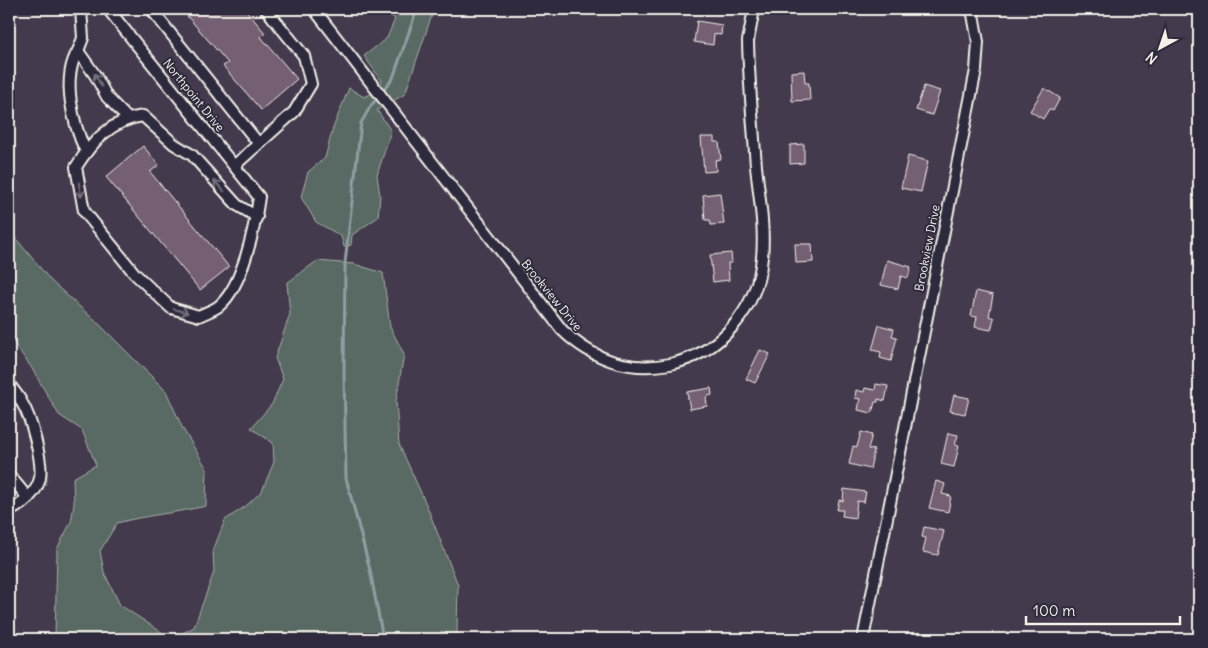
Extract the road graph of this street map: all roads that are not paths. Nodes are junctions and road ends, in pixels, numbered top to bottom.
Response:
1 (80, 9) edge
2 (108, 9) edge
3 (150, 9) edge
4 (266, 9) edge
5 (314, 9) edge
6 (754, 9) edge
7 (972, 9) edge
8 (78, 51) junction
9 (127, 118) junction
10 (258, 144) junction
11 (86, 152) junction
12 (234, 166) junction
13 (256, 216) junction
14 (9, 384) edge
15 (9, 475) edge
16 (28, 498) junction
17 (9, 511) edge
18 (863, 639) edge

1 - 8 street
2 - 12 street, Northpoint Drive
3 - 10 street
4 - 10 street
5 - 6 street, Brookview Drive
7 - 18 street, Brookview Drive
9 -> 8 street
8 - 11 street
9 - 11 street
13 -> 9 street
10 - 12 street
11 -> 13 street
12 - 13 street, Northpoint Drive
14 - 16 street
15 - 16 street
16 - 17 street

